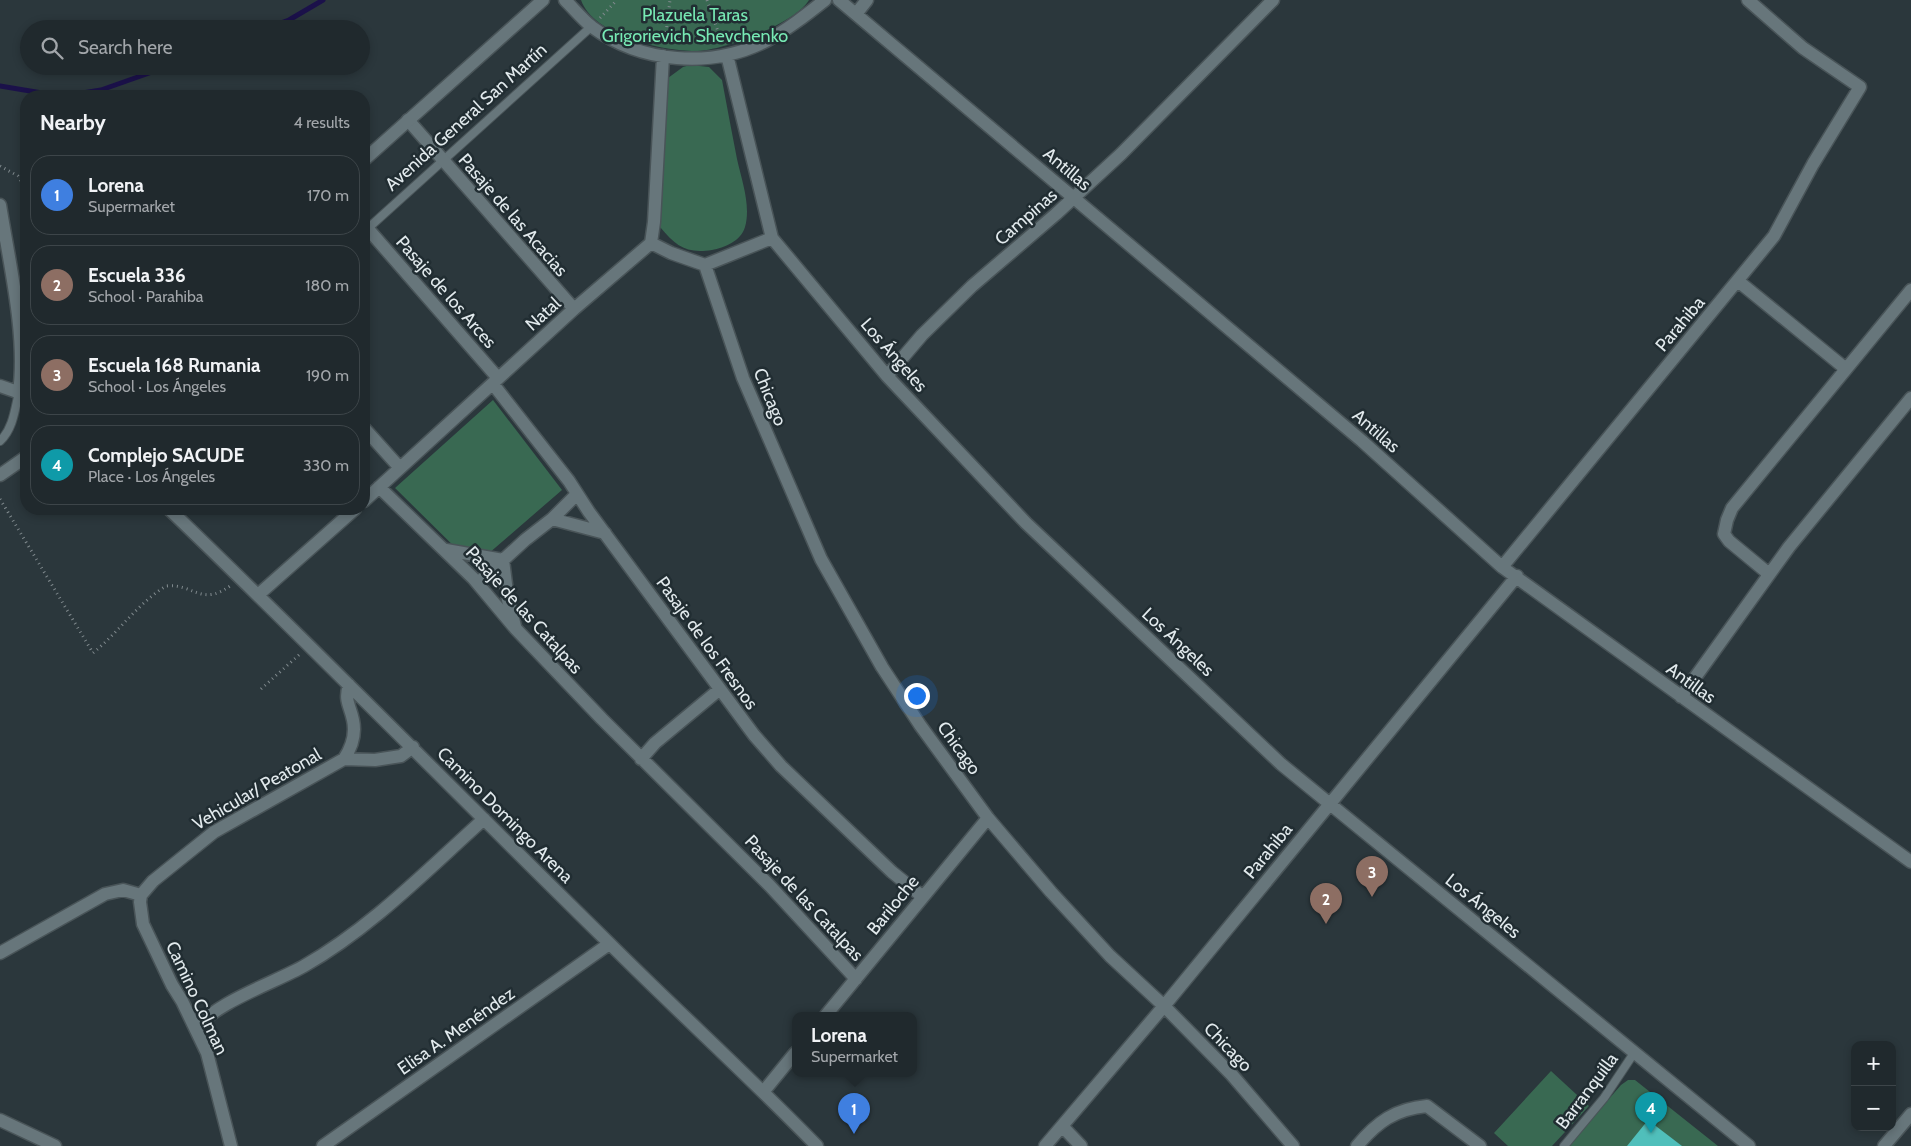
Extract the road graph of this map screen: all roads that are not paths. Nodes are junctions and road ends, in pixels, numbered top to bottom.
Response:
1 (543, 0) edge
2 (565, 0) edge
3 (825, 0) edge
4 (839, 0) edge
5 (867, 0) edge
6 (1273, 0) edge
7 (1748, 0) edge
8 (856, 14) junction
9 (592, 26) junction
10 (727, 55) junction
11 (663, 56) junction
12 (408, 120) junction
13 (370, 155) edge
14 (444, 162) junction
15 (1074, 198) junction
16 (0, 205) edge
17 (370, 227) edge
18 (370, 235) edge
19 (772, 238) junction
20 (651, 242) junction
21 (705, 265) junction
22 (1738, 281) junction
23 (1911, 290) edge
24 (574, 309) junction
25 (20, 353) edge
26 (1846, 369) junction
27 (887, 376) junction
28 (495, 381) junction
29 (0, 386) edge
30 (20, 393) edge
31 (1911, 398) edge
32 (20, 400) edge
33 (370, 435) edge
34 (0, 441) edge
35 (20, 461) edge
36 (400, 468) junction
37 (0, 475) edge
38 (379, 488) junction
39 (577, 494) junction
40 (370, 496) edge
41 (175, 515) edge
42 (348, 515) edge
43 (552, 519) junction
44 (605, 533) junction
45 (446, 550) junction
46 (503, 560) junction
47 (1502, 566) junction
48 (1769, 574) junction
49 (1517, 576) junction
50 (478, 583) junction
51 (258, 595) junction
52 (515, 628) junction
53 (349, 685) junction
54 (720, 689) junction
55 (1680, 697) junction
56 (413, 747) junction
57 (641, 758) junction
58 (344, 759) junction
59 (1329, 804) junction
60 (988, 818) junction
61 (484, 819) junction
62 (1911, 862) edge
63 (141, 895) junction
64 (923, 897) junction
65 (609, 944) junction
66 (0, 953) edge
67 (856, 979) junction
68 (1164, 1006) junction
69 (828, 1012) edge
70 (196, 1030) junction
71 (1634, 1053) junction
72 (792, 1057) edge
73 (764, 1091) junction
74 (1911, 1114) edge
75 (0, 1120) edge
76 (1062, 1126) junction
77 (55, 1146) edge
78 (231, 1146) edge
79 (323, 1146) edge
80 (817, 1146) edge
81 (1045, 1146) edge
82 (1081, 1146) edge
83 (1293, 1146) edge
84 (1357, 1146) edge
85 (1480, 1146) edge
86 (1564, 1146) edge
87 (1749, 1146) edge
88 (1884, 1146) edge

1 - 12 street, Avenida General San Martín
2 - 9 street
3 - 10 street
4 - 8 street, Antillas
5 - 8 street
6 - 15 street, Campinas
7 - 22 street, Parahiba
8 - 15 street, Antillas
9 - 11 street
9 - 14 lane, Avenida General San Martín
10 - 11 street
10 - 19 street, Los Ángeles
11 - 20 street
12 - 13 street, Avenida General San Martín
12 - 14 street, Pasaje de las Acacias
14 - 17 lane, Avenida General San Martín
14 - 24 street, Pasaje de las Acacias
15 - 27 street, Campinas
15 - 47 street, Antillas
16 - 25 street
18 - 28 street, Pasaje de los Arces
19 - 21 street
19 - 27 street, Los Ángeles
20 - 21 street
20 - 24 street, Natal
21 - 60 street, Chicago
22 - 26 street
22 - 47 street, Parahiba
23 - 26 street
24 - 28 street, Natal
26 - 48 street
27 - 59 street, Los Ángeles
28 - 36 street, Natal
28 - 39 street, Pasaje de los Fresnos
29 - 30 street
31 - 48 street
32 - 34 lane
33 - 36 street
35 - 37 street
36 - 38 street, Natal
38 - 40 street, Natal
38 - 45 street, Pasaje de las Catalpas
39 - 43 street
39 - 44 street, Pasaje de los Fresnos
41 - 51 street, Camino Domingo Arena
42 - 51 street
43 - 44 street
43 - 46 street
44 - 54 street, Pasaje de los Fresnos
45 - 46 street
45 - 50 street, Pasaje de las Catalpas
46 - 50 street
46 - 52 street
47 - 49 street, Antillas
48 - 55 street
49 - 55 street, Antillas
49 - 59 street, Parahiba
50 - 52 street, Pasaje de las Catalpas
51 - 53 street, Camino Domingo Arena
52 - 57 street, Pasaje de las Catalpas
53 - 56 street, Camino Domingo Arena
53 - 58 street
54 - 57 street
54 - 64 street, Pasaje de los Fresnos
55 - 62 street, Antillas
56 - 58 street, Vehicular/ Peatonal
56 - 61 street, Camino Domingo Arena
57 - 67 street, Pasaje de las Catalpas
58 - 63 street, Vehicular/ Peatonal
59 - 68 street, Parahiba
59 - 71 street, Los Ángeles
60 - 64 street, Bariloche
60 - 68 street, Chicago
61 - 65 street, Camino Domingo Arena
61 - 70 street
63 - 66 street
63 - 70 street, Camino Colman
64 - 67 street, Bariloche
65 - 73 street, Camino Domingo Arena
65 - 79 street, Elisa A. Menéndez
67 - 69 street, Bariloche
68 - 76 street, Parahiba
68 - 83 street, Chicago
70 - 78 street, Camino Colman
71 - 86 lane, Barranquilla
71 - 87 street, Los Ángeles
72 - 73 street
73 - 80 street, Camino Domingo Arena
74 - 88 street
75 - 77 street
76 - 81 street, Parahiba
76 - 82 street
84 - 85 street

